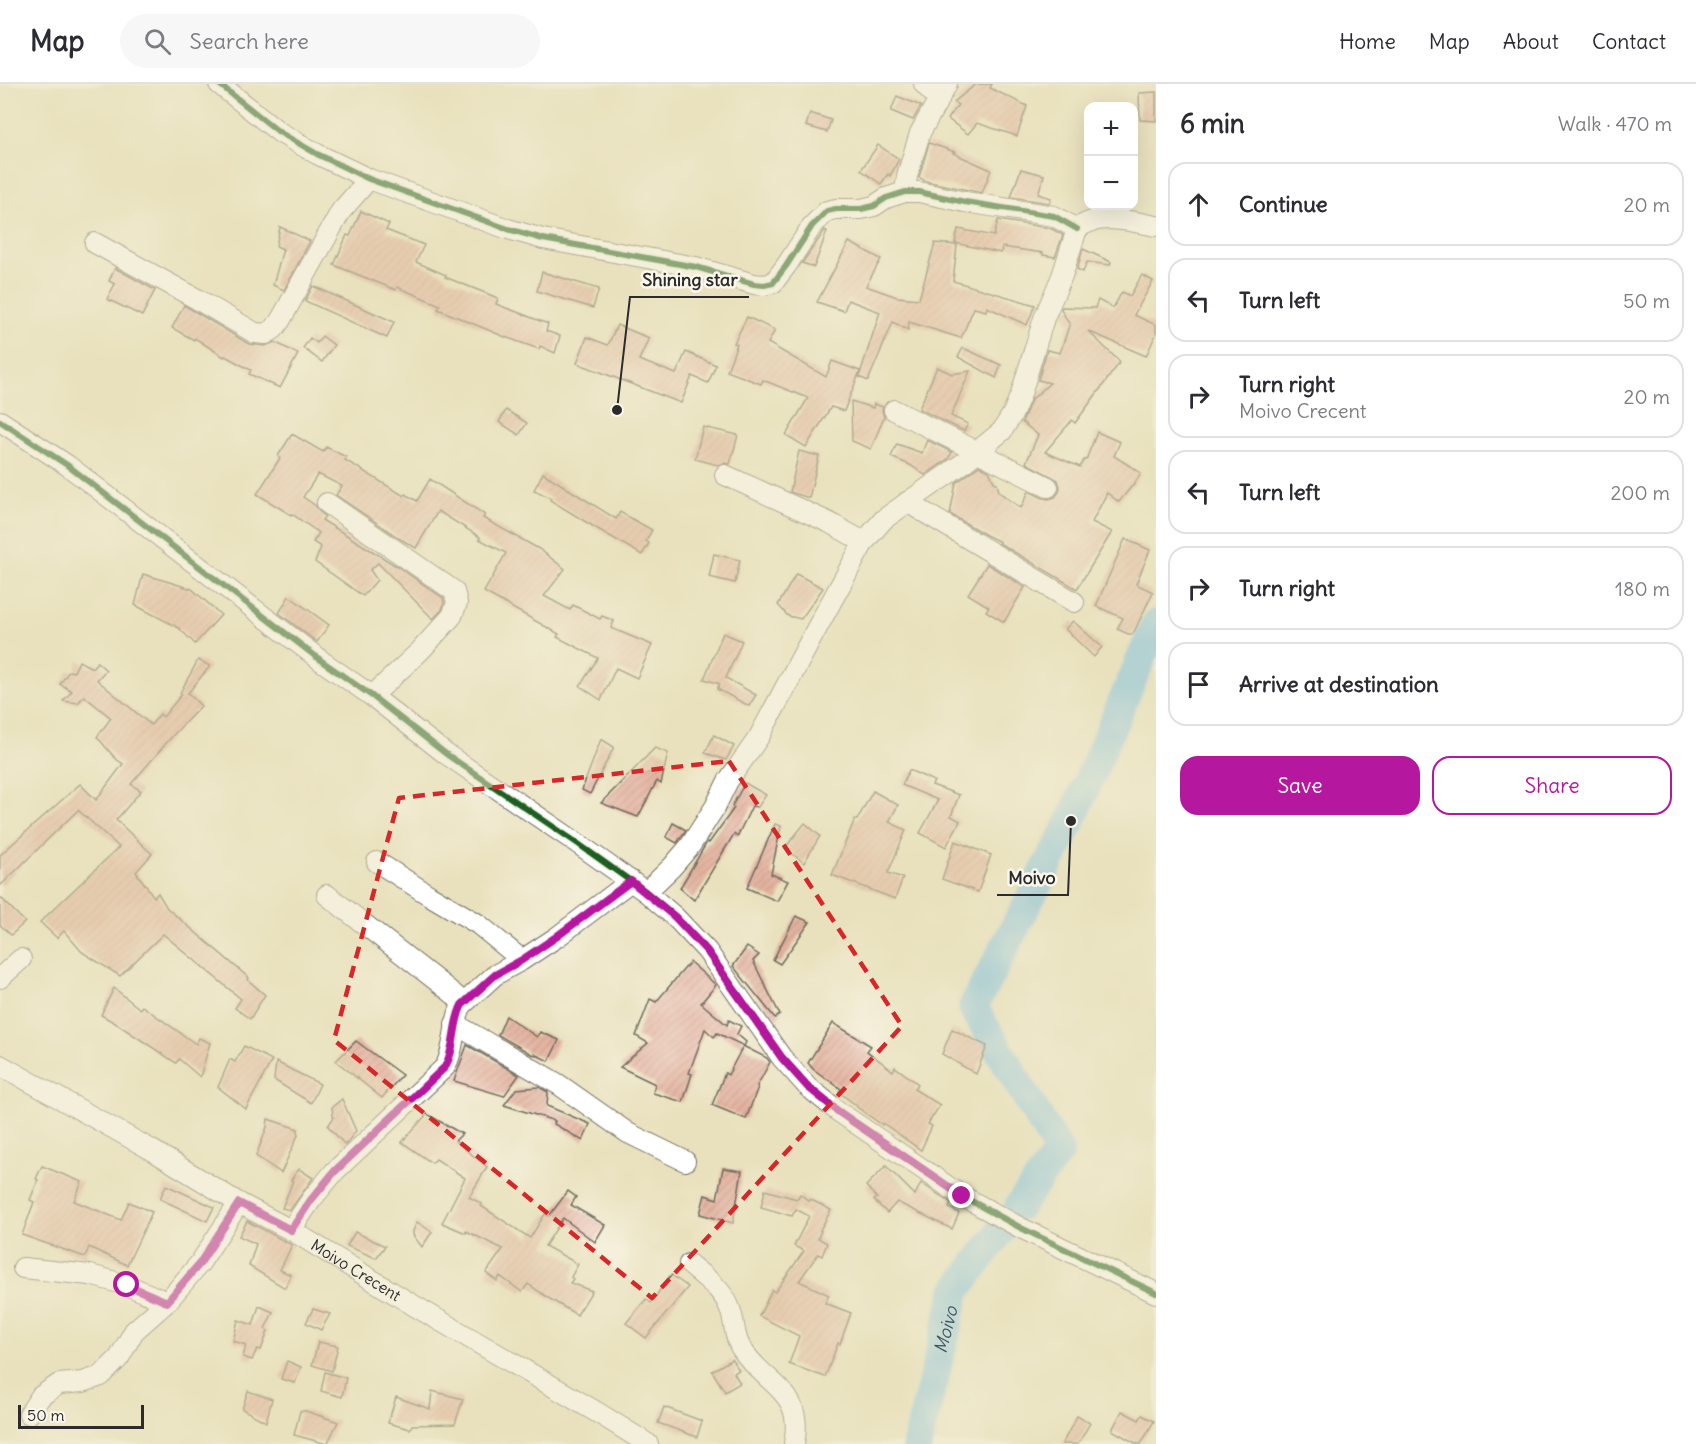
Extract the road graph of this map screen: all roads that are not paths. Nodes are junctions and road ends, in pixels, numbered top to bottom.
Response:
1 (219, 84) edge
2 (924, 84) edge
3 (943, 92) edge
4 (369, 179) junction
5 (905, 192) junction
6 (1156, 226) edge
7 (1077, 229) junction
8 (95, 243) dead end
9 (894, 410) dead end
10 (0, 421) edge
11 (977, 452) junction
12 (725, 475) dead end
13 (1048, 487) dead end
14 (907, 502) junction
15 (327, 503) dead end
16 (864, 542) junction
17 (1074, 602) dead end
18 (372, 696) junction
19 (377, 862) dead end
20 (638, 887) junction
21 (327, 895) dead end
22 (21, 959) dead end
23 (522, 960) junction
24 (0, 978) edge
25 (462, 1005) junction
26 (455, 1024) junction
27 (0, 1065) edge
28 (685, 1161) dead end
29 (239, 1203) junction
30 (291, 1230) junction
31 (689, 1264) dead end
32 (23, 1268) dead end
33 (1156, 1293) edge
34 (167, 1302) junction
35 (29, 1414) dead end
36 (648, 1444) edge
37 (794, 1444) edge

1 - 4 street
2 - 3 street
3 - 5 street
4 - 5 street
4 - 8 street
5 - 7 street
6 - 7 street
7 - 11 street
9 - 11 street
10 - 18 street
11 - 13 street
11 - 14 street
12 - 16 street
14 - 16 street
14 - 17 street
15 - 18 street
16 - 20 street
18 - 20 street
19 - 23 street
20 - 23 street
20 - 33 street
21 - 25 street
22 - 24 street
23 - 25 street
25 - 26 street
26 - 28 street
26 - 30 street
27 - 29 street, Moivo Crecent
29 - 30 street, Moivo Crecent
29 - 34 street
30 - 36 street, Moivo Crecent
31 - 37 street
32 - 34 street
34 - 35 street

